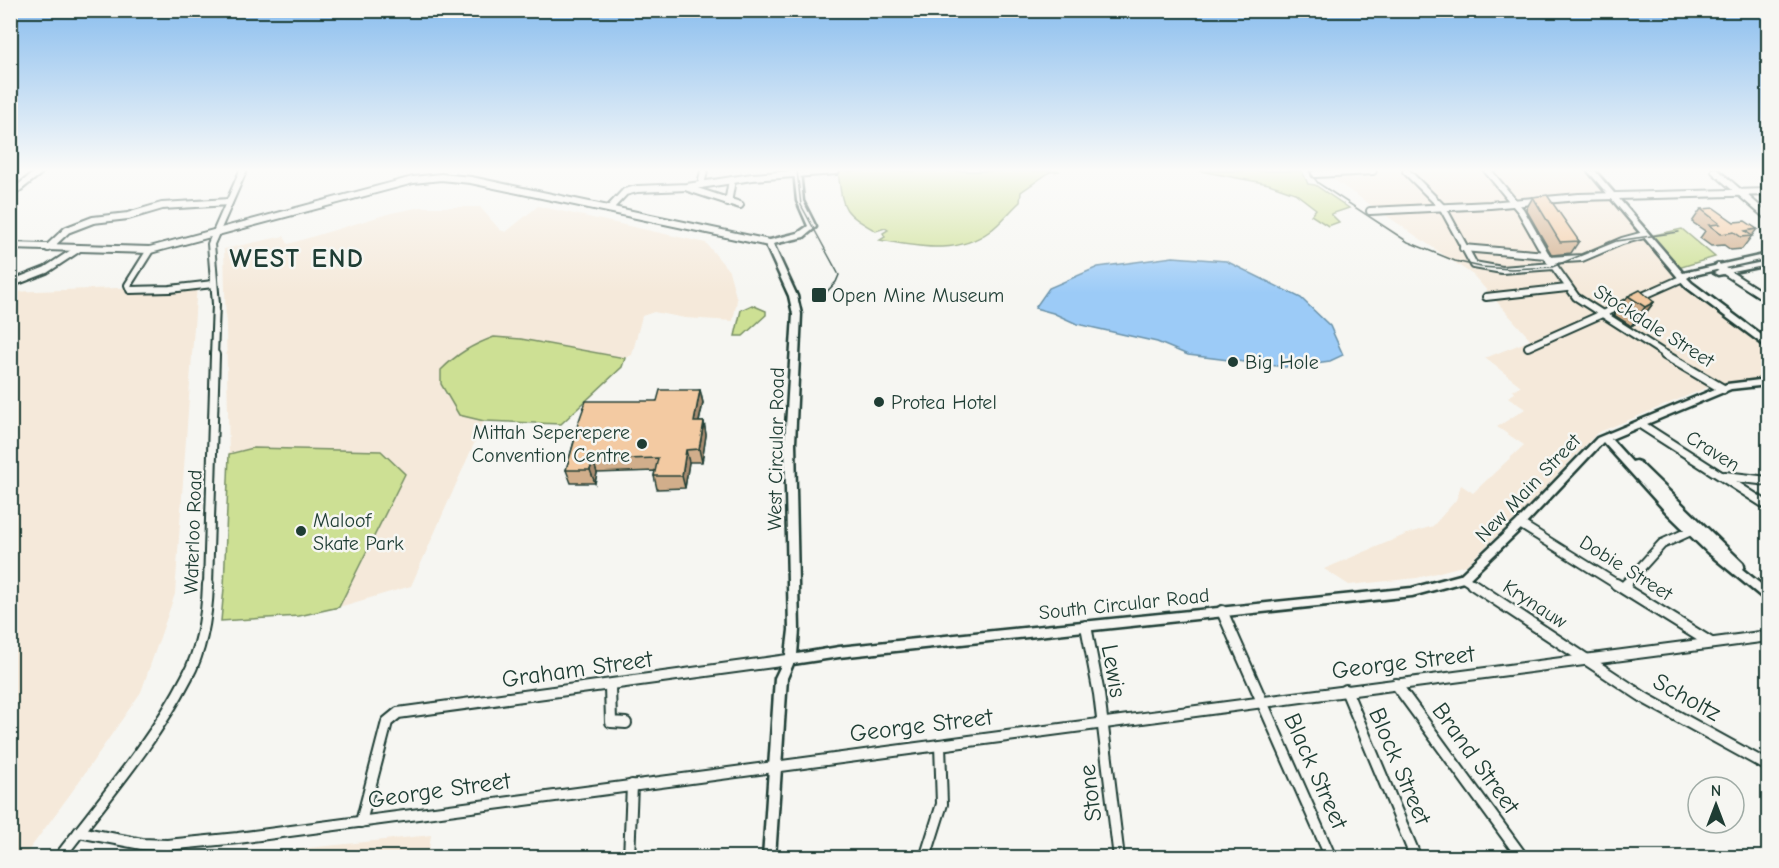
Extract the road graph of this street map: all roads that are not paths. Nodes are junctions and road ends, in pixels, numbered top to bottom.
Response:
1 (143, 212) edge
2 (225, 212) edge
3 (297, 212) edge
4 (621, 212) edge
5 (804, 212) edge
6 (1445, 212) edge
7 (1520, 212) edge
8 (1624, 212) edge
9 (215, 234) junction
10 (1644, 235) junction
11 (769, 243) junction
12 (10, 246) edge
13 (48, 248) junction
14 (1463, 248) junction
15 (78, 249) junction
16 (150, 250) junction
17 (1768, 256) edge
18 (1550, 261) junction
19 (1768, 263) edge
20 (1720, 270) junction
21 (1683, 278) junction
22 (10, 284) edge
23 (213, 284) junction
24 (1567, 288) junction
25 (1760, 293) junction
26 (1768, 294) edge
27 (1486, 297) dead end
28 (1768, 299) edge
29 (1601, 315) junction
30 (1768, 345) edge
31 (1528, 347) dead end
32 (1768, 382) edge
33 (1723, 389) junction
34 (1640, 424) junction
35 (1608, 437) junction
36 (1722, 476) junction
37 (1768, 481) edge
38 (1768, 506) edge
39 (1520, 524) junction
40 (1695, 529) junction
41 (1463, 578) junction
42 (1624, 587) junction
43 (1768, 596) edge
44 (1222, 611) junction
45 (1086, 626) junction
46 (1768, 636) edge
47 (1712, 643) junction
48 (788, 660) junction
49 (1587, 660) junction
50 (1396, 684) junction
51 (610, 686) junction
52 (1346, 690) junction
53 (1262, 701) junction
54 (626, 723) dead end
55 (1103, 724) junction
56 (940, 745) junction
57 (774, 764) junction
58 (1768, 766) edge
59 (632, 784) junction
60 (361, 822) junction
61 (79, 832) junction
62 (59, 858) edge
63 (629, 858) edge
64 (769, 858) edge
65 (925, 858) edge
66 (1119, 858) edge
67 (1331, 858) edge
68 (1416, 858) edge
69 (1523, 858) edge

1 - 13 street
2 - 9 street, Waterloo Road
3 - 9 street
4 - 11 street
5 - 11 street
6 - 14 street
7 - 18 street, Stockdale Street
8 - 10 street
9 - 16 street
9 - 23 street, Waterloo Road
10 - 18 street
10 - 21 street
11 - 48 street, West Circular Road
12 - 13 street
13 - 15 street
14 - 18 street
14 - 18 street
15 - 16 street
15 - 22 street
16 - 23 street
17 - 20 street
18 - 24 street, Stockdale Street
19 - 20 street
20 - 21 street
20 - 25 street
21 - 29 street
21 - 30 street
23 - 61 street, Waterloo Road
24 - 27 street
24 - 29 street, Stockdale Street
25 - 26 street
25 - 28 street
29 - 31 street
29 - 33 street, Stockdale Street
32 - 33 street, New Main Street
33 - 34 street, New Main Street
34 - 35 street, New Main Street
34 - 36 street, Craven
35 - 39 street, New Main Street
35 - 40 street
36 - 37 street
36 - 38 street, Craven
39 - 41 street, New Main Street
39 - 42 street, Dobie Street
40 - 42 street
40 - 43 street
41 - 44 street, South Circular Road
41 - 49 street, Krynauw
42 - 47 street, Dobie Street
44 - 45 street, South Circular Road
44 - 53 street, Black Street
45 - 48 street, South Circular Road
45 - 55 street, Lewis
46 - 47 street, George Street
47 - 49 street, George Street
48 - 51 street, Graham Street
48 - 57 street, West Circular Road
49 - 50 street, George Street
49 - 58 street, Scholtz
50 - 52 street, George Street
50 - 69 street, Brand Street
51 - 54 street
51 - 60 street, Graham Street
52 - 53 street, George Street
52 - 68 street, Block Street
53 - 55 street, George Street
53 - 67 street, Black Street
55 - 56 street, George Street
55 - 66 street, Stone
56 - 57 street, George Street
56 - 65 street
57 - 59 street, George Street
57 - 64 street, West Circular Road
59 - 60 street, George Street
59 - 63 street
60 - 61 street, George Street
61 - 62 street, Waterloo Road

